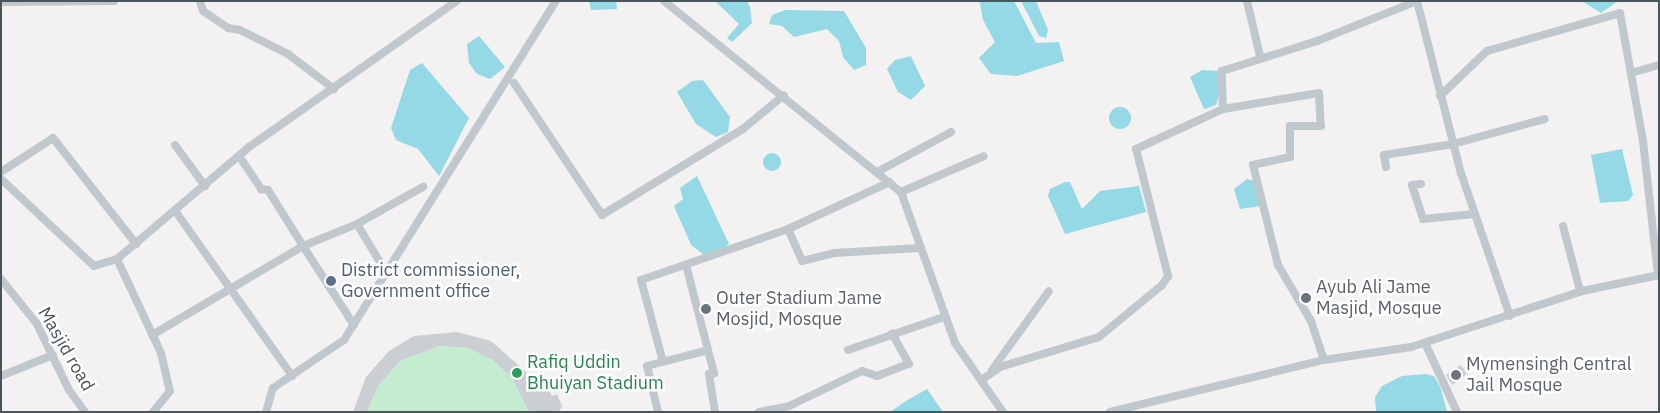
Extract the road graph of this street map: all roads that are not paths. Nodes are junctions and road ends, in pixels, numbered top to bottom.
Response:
1 (114, 1) edge
2 (200, 1) edge
3 (457, 1) edge
4 (556, 1) edge
5 (664, 1) edge
6 (1247, 1) edge
7 (1417, 1) edge
8 (1, 2) edge
9 (1260, 56) junction
10 (1659, 65) edge
11 (1631, 73) junction
12 (514, 83) dead end
13 (334, 89) junction
14 (784, 95) junction
15 (1440, 96) junction
16 (1223, 108) junction
17 (1545, 119) dead end
18 (951, 132) dead end
19 (1453, 144) junction
20 (174, 145) dead end
21 (239, 156) junction
22 (984, 156) dead end
23 (1386, 167) dead end
24 (879, 171) junction
25 (1, 172) edge
26 (1, 179) edge
27 (890, 182) junction
28 (1421, 184) dead end
29 (205, 186) junction
30 (423, 187) dead end
31 (901, 192) junction
32 (176, 212) junction
33 (1475, 214) junction
34 (357, 224) junction
35 (1563, 226) dead end
36 (788, 229) junction
37 (136, 244) junction
38 (303, 246) junction
39 (920, 248) junction
40 (117, 259) junction
41 (686, 265) junction
42 (386, 272) junction
43 (1658, 275) edge
44 (1, 279) edge
45 (229, 287) junction
46 (1049, 291) dead end
47 (1580, 291) junction
48 (1510, 316) junction
49 (944, 317) junction
50 (354, 325) junction
51 (892, 333) junction
52 (152, 335) junction
53 (1425, 343) junction
54 (708, 350) junction
55 (848, 350) dead end
56 (53, 355) junction
57 (1324, 360) junction
58 (663, 362) junction
59 (990, 374) junction
60 (1, 376) edge
61 (292, 376) junction
62 (983, 380) junction
63 (158, 410) edge
64 (85, 412) edge
65 (266, 412) edge
66 (658, 412) edge
67 (715, 412) edge
68 (759, 412) edge
69 (1003, 412) edge
70 (1110, 412) edge
71 (1456, 412) edge

1 - 8 street
2 - 13 street
3 - 13 street
4 - 42 street
5 - 14 street
6 - 9 street
7 - 9 street
7 - 15 street
9 - 16 street
10 - 11 street
11 - 15 street
11 - 43 street
12 - 14 street
13 - 21 street
14 - 24 street
15 - 19 street
16 - 57 street
16 - 59 street
17 - 19 street
18 - 24 street
19 - 23 street
19 - 33 street
20 - 29 street
21 - 29 street
21 - 38 street
22 - 31 street
24 - 27 street
25 - 37 street
26 - 40 street
27 - 31 street
27 - 36 street
28 - 33 street
29 - 32 street
30 - 34 street
31 - 39 street
32 - 37 street
32 - 45 street
33 - 48 street
34 - 38 street
34 - 42 street
35 - 47 street
36 - 39 street
36 - 41 street
37 - 40 street
38 - 45 street
38 - 50 street
39 - 49 street
40 - 52 street
41 - 54 street
41 - 58 street
42 - 50 street
43 - 47 street
44 - 56 street, Masjid road
45 - 52 street
45 - 61 street
46 - 59 street
47 - 48 street
48 - 53 street
49 - 51 street
49 - 62 street
50 - 61 street
51 - 55 street
51 - 68 street
52 - 63 street
53 - 57 street
53 - 71 street
54 - 58 street
54 - 67 street
56 - 60 street
56 - 64 street, Masjid road
57 - 70 street
58 - 66 street
59 - 62 street
61 - 65 street
62 - 69 street

